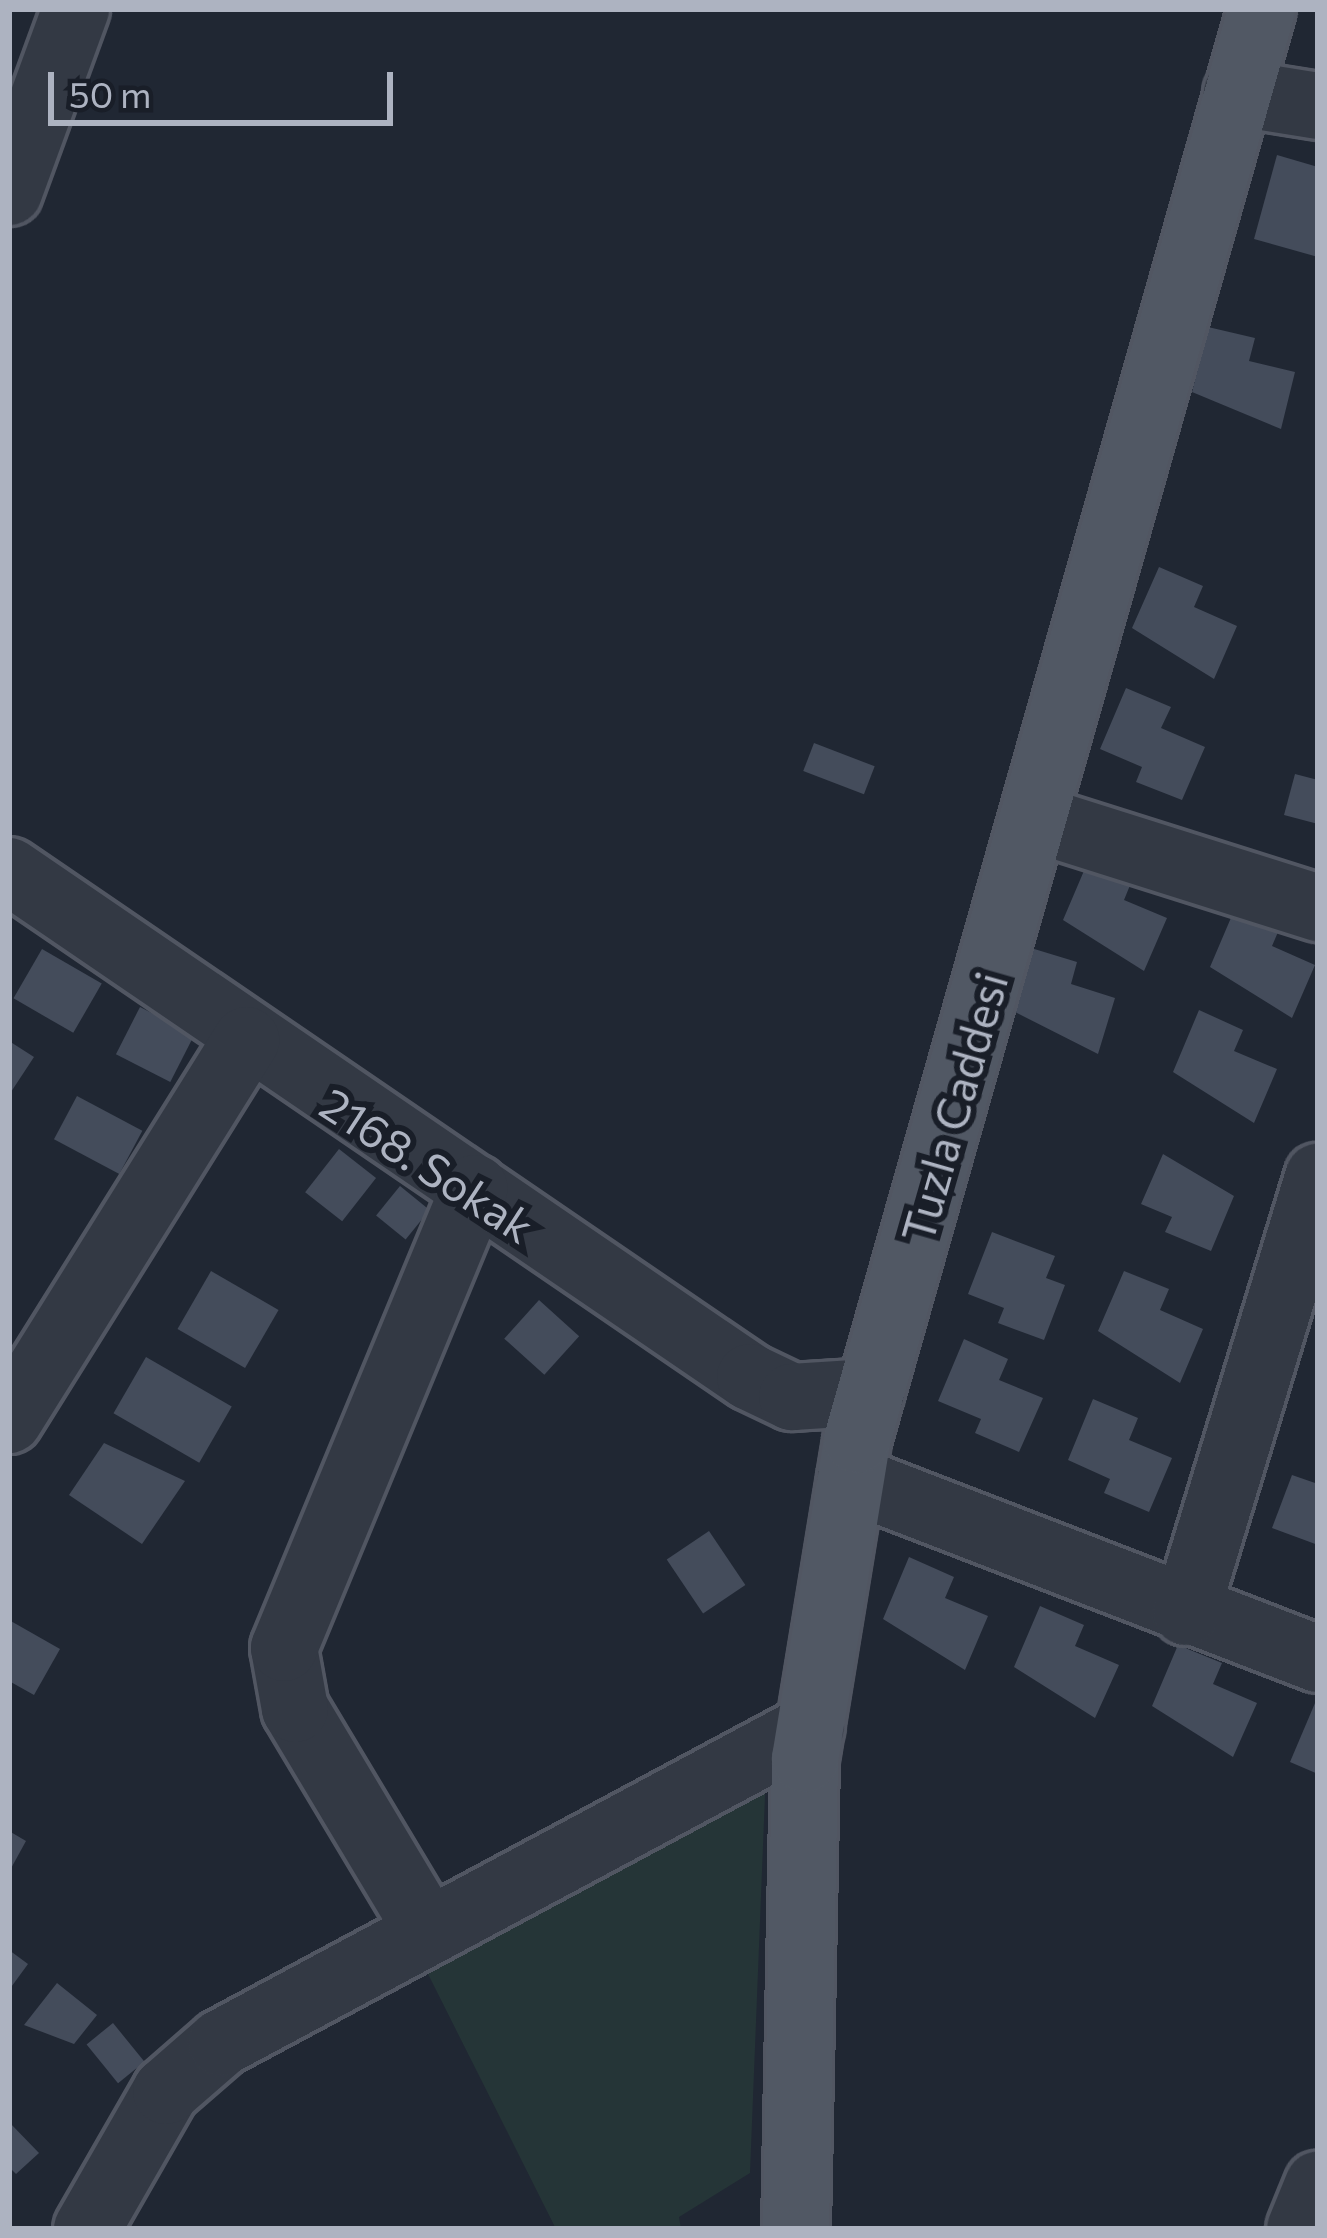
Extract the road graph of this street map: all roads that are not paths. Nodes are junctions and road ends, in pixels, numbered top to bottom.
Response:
1 (76, 9) edge
2 (1262, 9) edge
3 (1237, 93) junction
4 (1318, 106) edge
5 (9, 192) edge
6 (1036, 819) junction
7 (9, 871) edge
8 (1318, 908) edge
9 (246, 1040) junction
10 (1318, 1177) edge
11 (474, 1191) junction
12 (871, 1392) junction
13 (9, 1420) edge
14 (851, 1479) junction
15 (1186, 1612) junction
16 (1318, 1659) edge
17 (811, 1727) junction
18 (428, 1931) junction
19 (1318, 2185) edge
20 (87, 2229) edge
21 (796, 2229) edge
22 (1300, 2229) edge

1 - 5 street
2 - 3 main road, Tuzla Caddesi
3 - 4 street
3 - 6 main road, Tuzla Caddesi
6 - 8 street
6 - 12 main road, Tuzla Caddesi
7 - 9 street, 2168. Sokak
9 - 11 street, 2168. Sokak
9 - 13 street
10 - 15 street
11 - 12 street, 2168. Sokak
11 - 18 street
12 - 14 main road, Tuzla Caddesi
14 - 15 street
14 - 17 main road, Tuzla Caddesi
15 - 16 street
17 - 18 street
17 - 21 main road, Tuzla Caddesi
18 - 20 street
19 - 22 street

